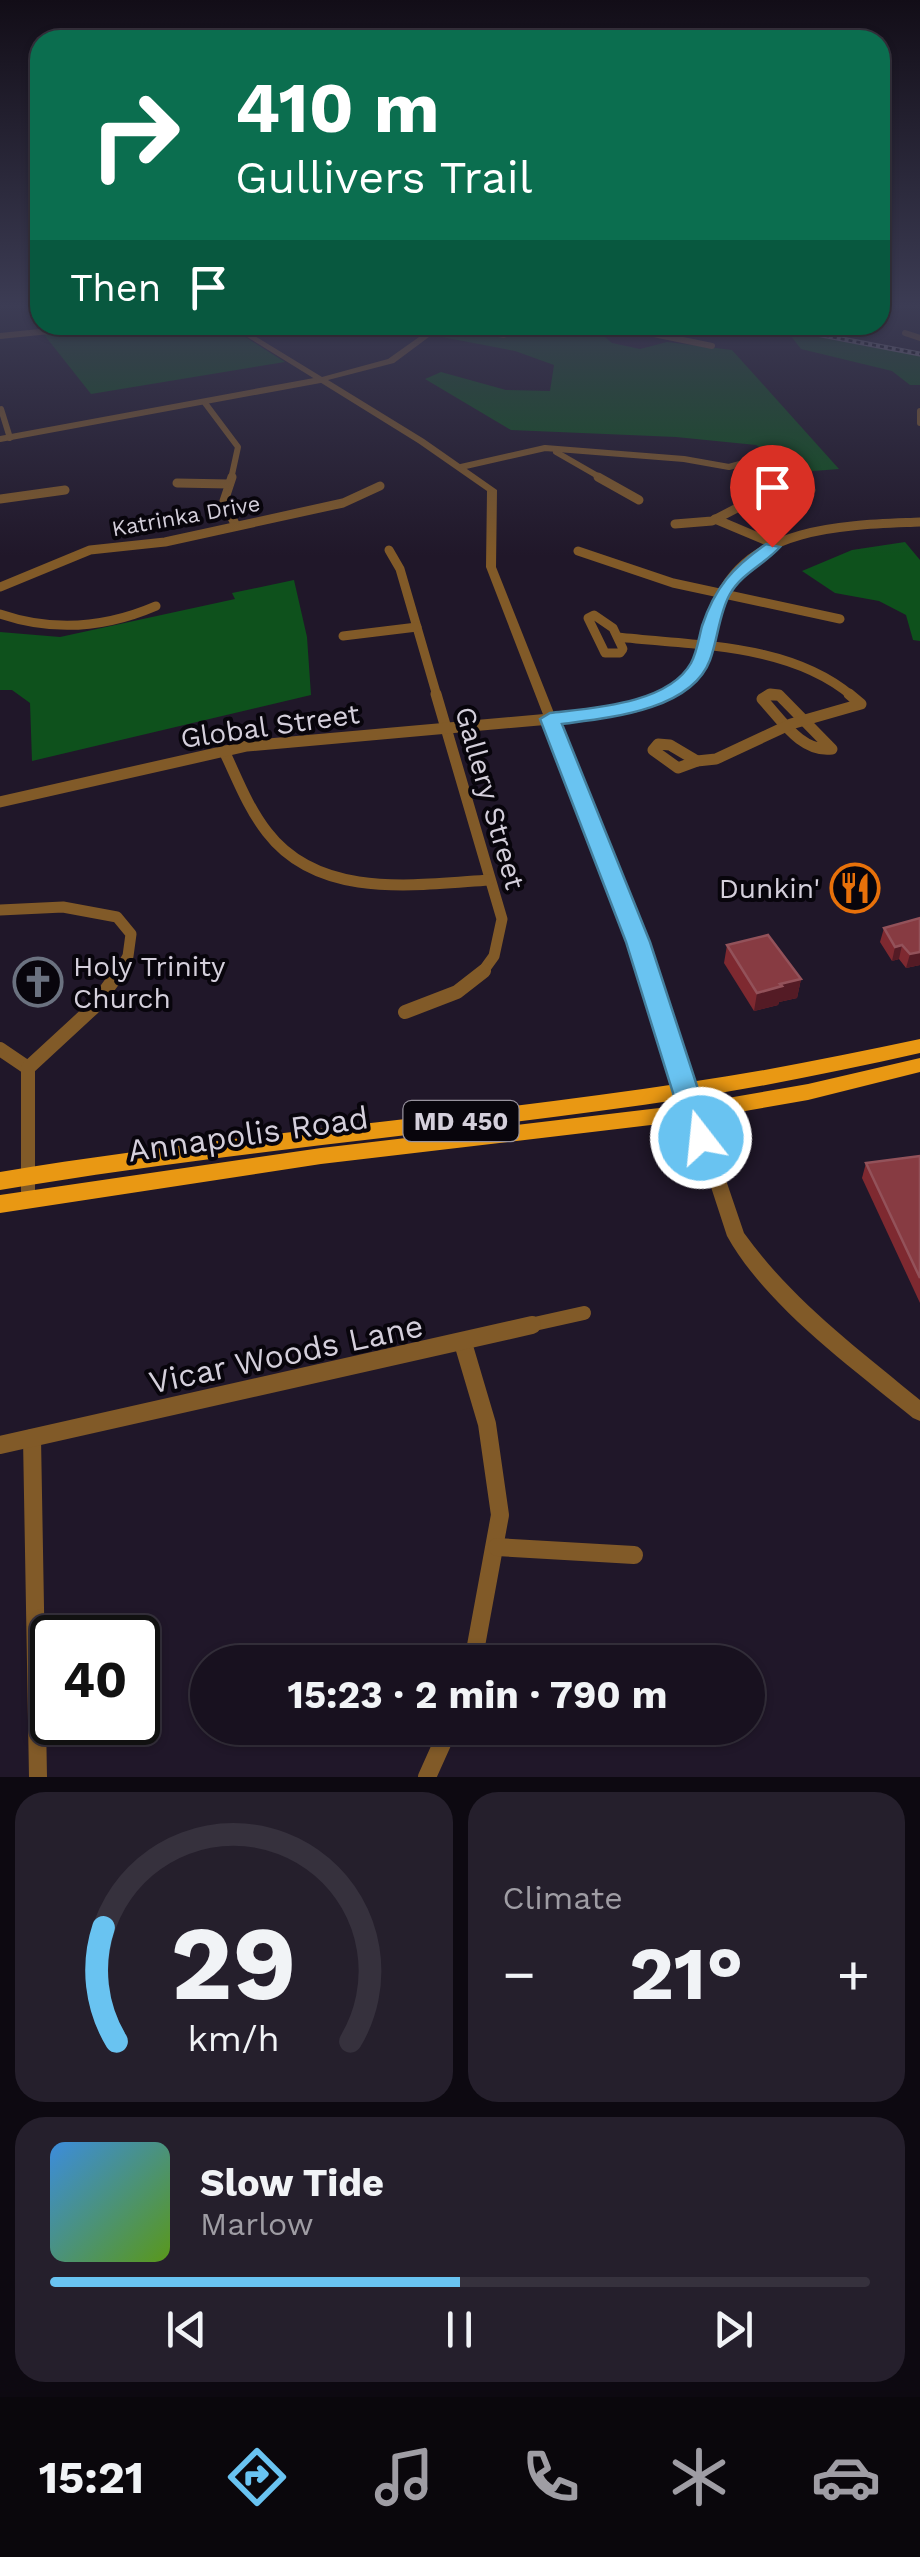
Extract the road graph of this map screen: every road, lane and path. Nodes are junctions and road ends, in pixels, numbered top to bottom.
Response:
1 (270, 390) edge
2 (336, 390) edge
3 (205, 403) junction
4 (1, 409) edge
5 (920, 410) edge
6 (920, 423) edge
7 (5, 438) edge
8 (550, 448) junction
9 (754, 460) dead end
10 (461, 467) junction
11 (178, 483) dead end
12 (229, 484) junction
13 (380, 486) dead end
14 (65, 490) dead end
15 (811, 490) dead end
16 (0, 499) edge
17 (638, 500) dead end
18 (715, 520) junction
19 (920, 522) edge
20 (674, 524) dead end
21 (236, 526) junction
22 (777, 545) junction
23 (390, 550) dead end
24 (578, 551) dead end
25 (0, 588) edge
26 (721, 594) junction
27 (156, 606) dead end
28 (0, 614) edge
29 (840, 619) dead end
30 (417, 628) junction
31 (343, 636) dead end
32 (618, 637) junction
33 (706, 648) junction
34 (550, 719) junction
35 (805, 720) junction
36 (788, 726) junction
37 (446, 728) junction
38 (224, 751) junction
39 (697, 762) dead end
40 (0, 802) edge
41 (489, 880) junction
42 (0, 910) edge
43 (406, 1012) dead end
44 (920, 1046) edge
45 (0, 1049) edge
46 (920, 1066) edge
47 (28, 1068) junction
48 (690, 1102) junction
49 (0, 1182) edge
50 (27, 1187) junction
51 (0, 1204) edge
52 (584, 1314) dead end
53 (463, 1343) junction
54 (920, 1412) edge
55 (32, 1438) junction
56 (0, 1446) edge
57 (497, 1547) junction
58 (634, 1554) dead end
59 (477, 1645) edge
60 (441, 1745) edge
61 (38, 1777) edge
62 (427, 1777) edge

1 - 3 street
2 - 10 street
3 - 7 street
3 - 12 street
4 - 7 street
5 - 6 street
8 - 9 street
8 - 10 street
8 - 17 street
10 - 34 street
11 - 12 street
12 - 21 street
13 - 21 street, Katrinka Drive
14 - 16 street
15 - 18 street
18 - 20 street
18 - 22 street
19 - 22 street
21 - 25 street, Katrinka Drive
22 - 26 street
23 - 30 street, Gallery Street
24 - 26 street
26 - 29 street
26 - 33 street
27 - 28 street
30 - 31 street
30 - 37 street, Gallery Street
32 - 32 street
32 - 33 street
33 - 34 street, Global Street
33 - 35 street
34 - 37 street, Global Street
34 - 48 street
35 - 36 street
35 - 36 street
35 - 36 street
36 - 39 street
37 - 38 street, Global Street
37 - 41 street, Gallery Street
38 - 40 street, Global Street
38 - 41 street
41 - 43 street, Gallery Street
42 - 47 street
44 - 48 main road, Annapolis Road / MD 450
45 - 47 street
46 - 48 main road, Annapolis Road / MD 450
47 - 50 street
48 - 50 main road, Annapolis Road / MD 450
48 - 54 street
49 - 50 main road, Annapolis Road / MD 450
50 - 51 main road, Annapolis Road / MD 450
52 - 53 street, Vicar Woods Lane
53 - 55 street, Vicar Woods Lane
53 - 57 street
55 - 56 street, Vicar Woods Lane
55 - 61 street
57 - 58 street
57 - 59 street
60 - 62 street

